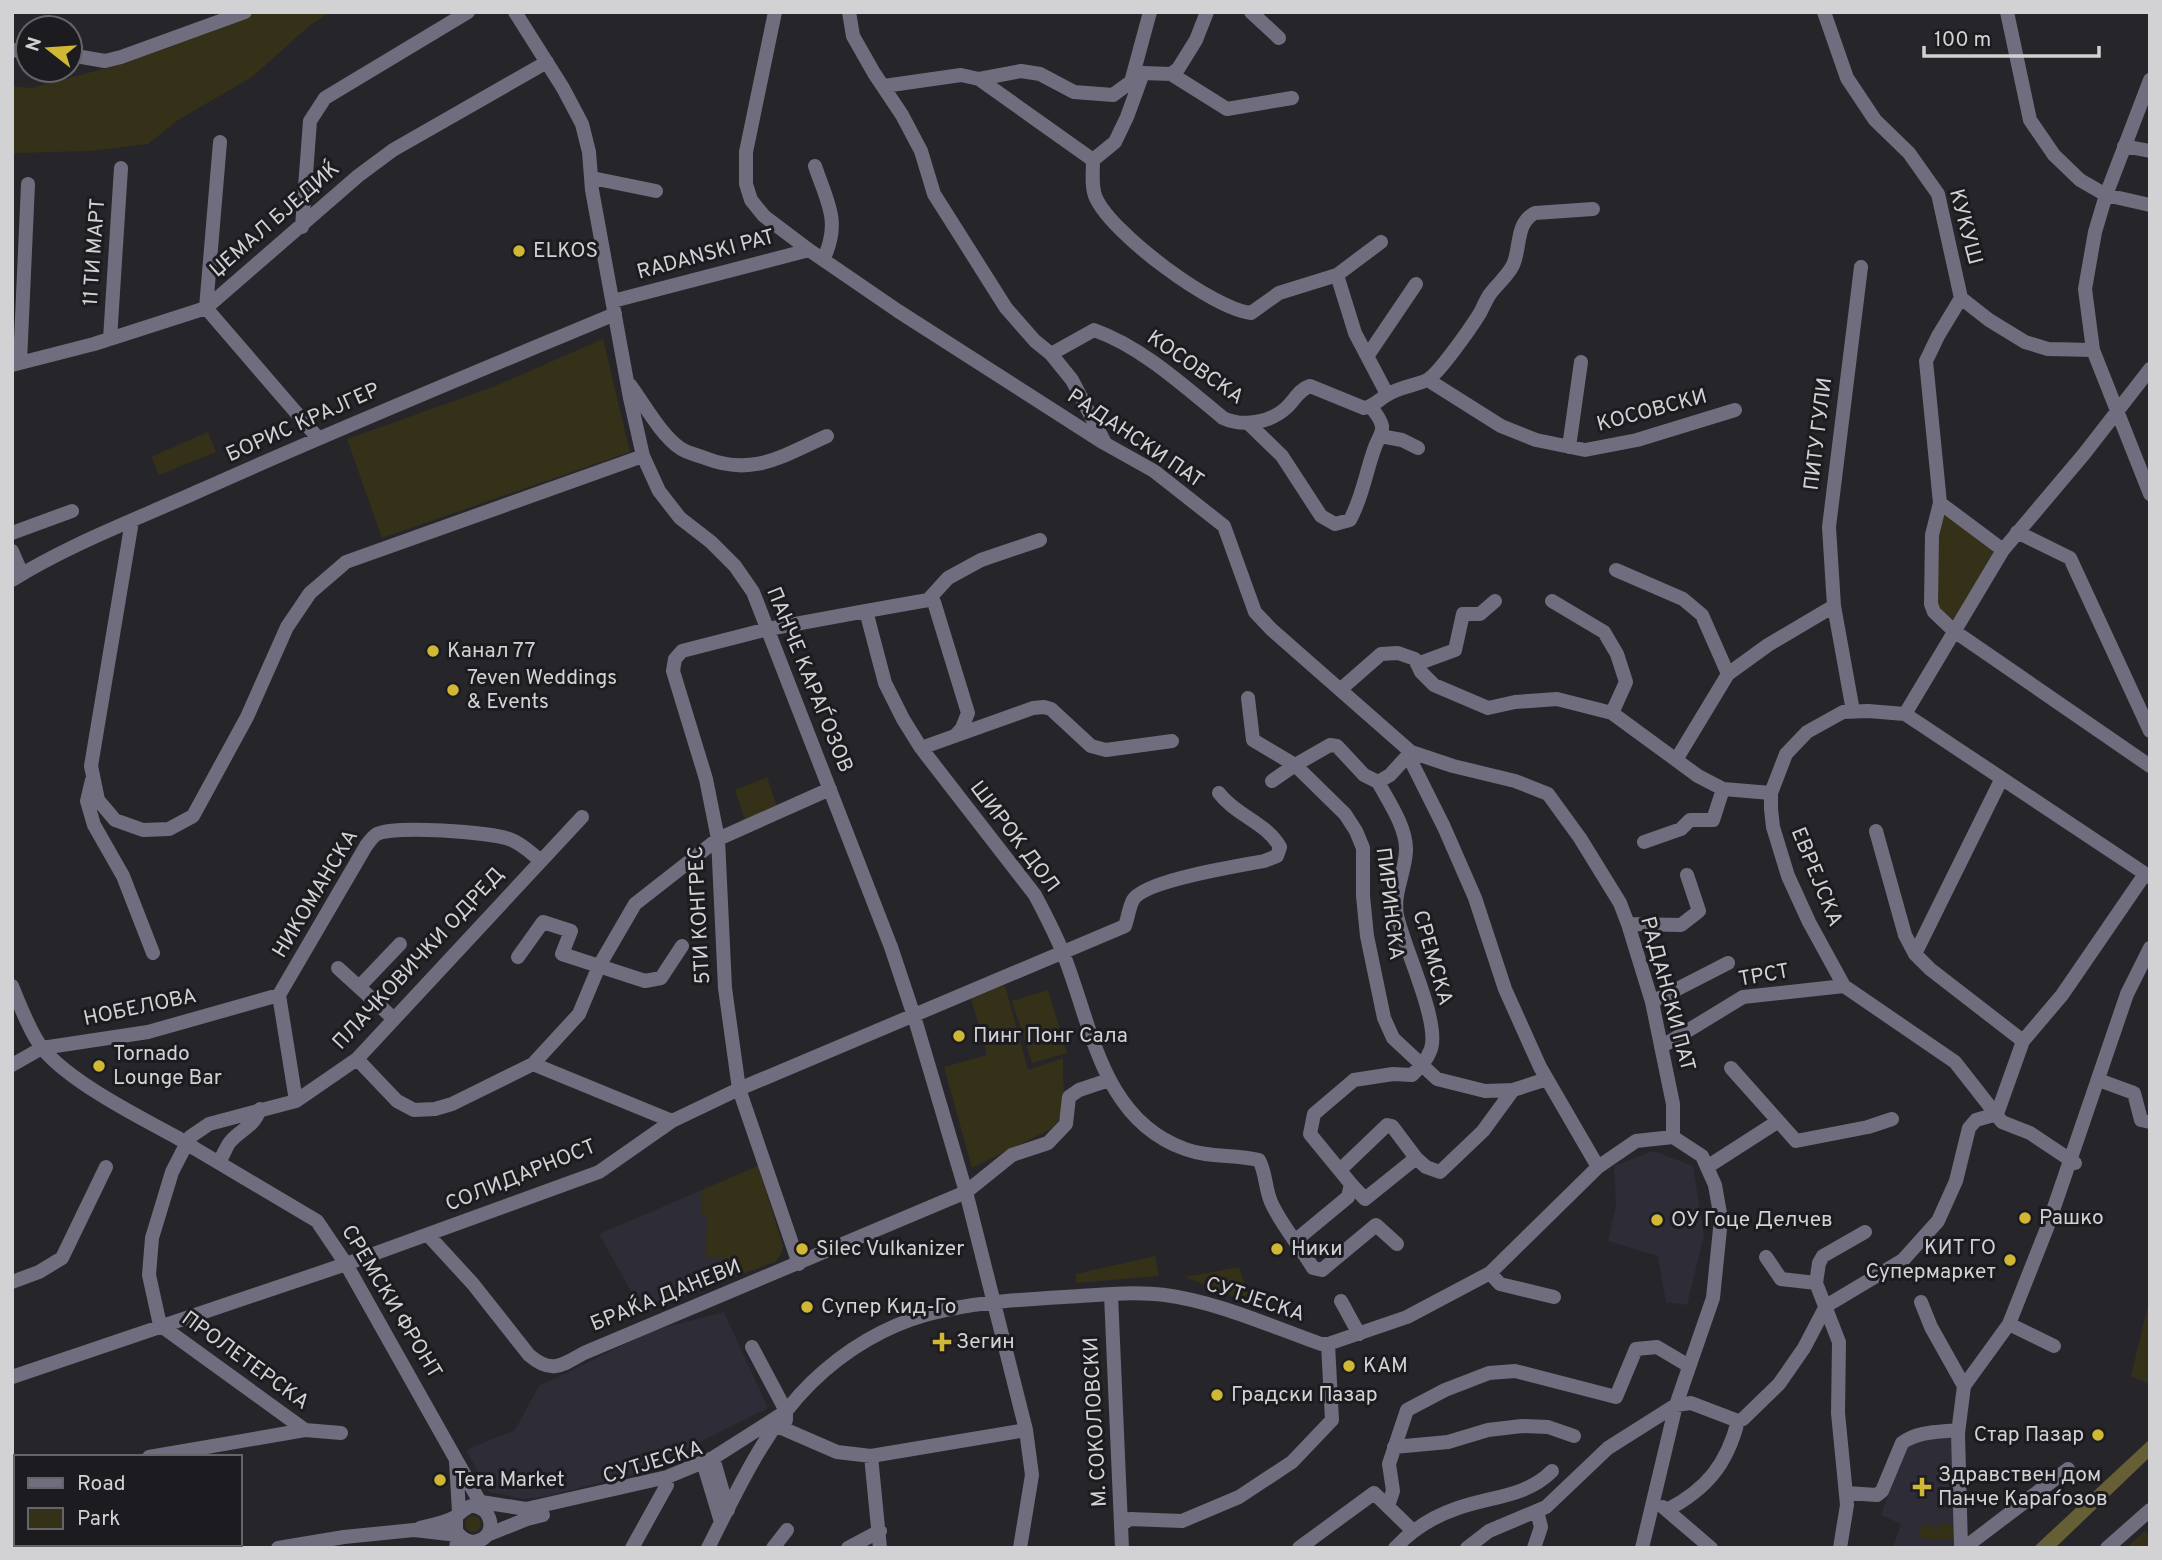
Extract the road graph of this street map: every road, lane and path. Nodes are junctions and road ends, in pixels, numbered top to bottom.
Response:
1 (245, 12) edge
2 (468, 12) edge
3 (515, 12) edge
4 (775, 12) edge
5 (849, 12) edge
6 (1150, 12) edge
7 (1207, 12) edge
8 (1251, 12) edge
9 (1825, 12) edge
10 (2007, 12) edge
11 (1279, 38) dead end
12 (84, 57) edge
13 (547, 62) junction
14 (1171, 74) junction
15 (1137, 78) junction
16 (979, 79) junction
17 (2150, 80) edge
18 (884, 86) junction
19 (1292, 97) dead end
20 (220, 142) dead end
21 (2124, 146) junction
22 (2150, 151) edge
23 (1093, 160) junction
24 (815, 166) dead end
25 (121, 168) dead end
26 (592, 178) junction
27 (28, 184) dead end
28 (656, 191) dead end
29 (2106, 195) junction
30 (2150, 205) edge
31 (1592, 209) dead end
32 (302, 226) junction
33 (1381, 242) dead end
34 (808, 250) junction
35 (824, 258) junction
36 (1861, 267) dead end
37 (1337, 275) junction
38 (1416, 284) dead end
39 (1961, 298) junction
40 (614, 307) junction
41 (206, 308) junction
42 (110, 339) junction
43 (2093, 349) junction
44 (1051, 354) junction
45 (1367, 355) junction
46 (1581, 362) dead end
47 (16, 364) edge
48 (2150, 369) edge
49 (626, 379) junction
50 (1428, 380) junction
51 (1387, 394) junction
52 (1371, 407) junction
53 (1735, 410) dead end
54 (2117, 410) junction
55 (1250, 424) junction
56 (827, 436) dead end
57 (1380, 436) junction
58 (318, 438) junction
59 (1104, 443) junction
60 (1569, 447) junction
61 (1418, 448) dead end
62 (643, 456) junction
63 (2150, 494) edge
64 (1940, 503) junction
65 (72, 511) dead end
66 (132, 521) junction
67 (2017, 532) junction
68 (12, 533) edge
69 (1040, 540) dead end
70 (2003, 550) junction
71 (12, 551) edge
72 (1616, 570) dead end
73 (17, 577) edge
74 (928, 600) junction
75 (1495, 601) dead end
76 (1552, 601) dead end
77 (1834, 606) junction
78 (866, 611) junction
79 (768, 629) junction
80 (1954, 631) junction
81 (1417, 664) junction
82 (1728, 674) junction
83 (1341, 689) junction
84 (1248, 698) dead end
85 (1853, 711) junction
86 (1612, 713) junction
87 (1905, 714) junction
88 (2150, 731) edge
89 (955, 736) junction
90 (1172, 741) dead end
91 (921, 748) junction
92 (1410, 754) junction
93 (1676, 760) junction
94 (1295, 765) junction
95 (2150, 766) edge
96 (93, 776) junction
97 (2001, 780) junction
98 (1272, 781) dead end
99 (1378, 782) junction
100 (830, 789) junction
101 (1723, 789) junction
102 (1219, 793) dead end
103 (1771, 793) junction
104 (582, 817) dead end
105 (1876, 831) dead end
106 (718, 839) junction
107 (1644, 842) dead end
108 (541, 861) junction
109 (1687, 875) dead end
110 (2147, 876) edge
111 (1628, 924) junction
112 (400, 944) dead end
113 (681, 946) dead end
114 (2150, 948) edge
115 (153, 953) dead end
116 (1063, 953) junction
117 (1915, 954) junction
118 (518, 957) dead end
119 (1728, 963) dead end
120 (599, 966) junction
121 (338, 968) dead end
122 (2145, 968) edge
123 (1844, 986) junction
124 (12, 987) edge
125 (359, 987) junction
126 (279, 995) junction
127 (1652, 1002) junction
128 (914, 1016) junction
129 (394, 1019) junction
130 (2022, 1041) junction
131 (1661, 1047) junction
132 (42, 1048) junction
133 (357, 1059) junction
134 (533, 1064) junction
135 (12, 1065) edge
136 (1422, 1065) junction
137 (1731, 1068) dead end
138 (1547, 1079) junction
139 (1109, 1080) junction
140 (2104, 1082) junction
141 (739, 1089) junction
142 (1513, 1090) junction
143 (296, 1101) junction
144 (260, 1109) junction
145 (1997, 1114) junction
146 (1892, 1119) dead end
147 (672, 1121) junction
148 (1777, 1122) junction
149 (2150, 1122) edge
150 (1673, 1137) junction
151 (1416, 1158) junction
152 (2074, 1159) junction
153 (219, 1162) junction
154 (106, 1167) dead end
155 (1598, 1167) junction
156 (1707, 1167) junction
157 (1341, 1169) junction
158 (1352, 1184) junction
159 (966, 1192) junction
160 (1865, 1232) dead end
161 (428, 1235) junction
162 (1296, 1240) junction
163 (1397, 1244) dead end
164 (1766, 1257) dead end
165 (346, 1264) junction
166 (799, 1264) junction
167 (1490, 1273) junction
168 (12, 1282) edge
169 (1816, 1283) junction
170 (1111, 1295) junction
171 (1554, 1297) dead end
172 (993, 1301) junction
173 (1341, 1301) dead end
174 (1921, 1302) dead end
175 (1826, 1306) junction
176 (160, 1325) junction
177 (2012, 1326) junction
178 (1359, 1334) junction
179 (1328, 1344) junction
180 (2054, 1346) dead end
181 (752, 1347) dead end
182 (1689, 1366) junction
183 (12, 1377) edge
184 (1964, 1387) junction
185 (1676, 1405) junction
186 (786, 1411) junction
187 (1738, 1420) junction
188 (777, 1426) junction
189 (304, 1430) junction
190 (1026, 1430) junction
191 (1958, 1430) junction
192 (341, 1433) dead end
193 (792, 1434) junction
194 (1574, 1436) dead end
195 (1394, 1447) junction
196 (160, 1455) edge
197 (456, 1456) junction
198 (871, 1456) junction
199 (709, 1464) junction
200 (2068, 1469) dead end
201 (1552, 1471) dead end
202 (667, 1485) junction
203 (1846, 1493) junction
204 (1653, 1500) junction
205 (483, 1506) junction
206 (1388, 1506) junction
207 (1541, 1509) junction
208 (1667, 1510) junction
209 (2150, 1510) edge
210 (458, 1514) junction
211 (725, 1516) junction
212 (1122, 1524) junction
213 (787, 1530) dead end
214 (1412, 1530) junction
215 (414, 1531) junction
216 (880, 1531) junction
217 (457, 1541) edge
218 (481, 1541) edge
219 (341, 1542) edge
220 (1484, 1542) edge
221 (1965, 1546) edge
222 (278, 1548) edge
223 (632, 1548) edge
224 (708, 1548) edge
225 (773, 1548) edge
226 (848, 1548) edge
227 (880, 1548) edge
228 (1020, 1548) edge
229 (1122, 1548) edge
230 (1298, 1548) edge
231 (1395, 1548) edge
232 (1467, 1548) edge
233 (1534, 1548) edge
234 (1642, 1548) edge
235 (1710, 1548) edge
236 (1840, 1548) edge
237 (2107, 1548) edge

1 - 12 street
2 - 32 street
3 - 13 street, ПАНЧЕ КАРАЃОЗОВ
4 - 34 street, РАДАНСКИ ПАТ
5 - 18 street
6 - 15 street
7 - 14 street
8 - 11 street
9 - 39 street, КУКУШ
10 - 29 street
13 - 26 street, ПАНЧЕ КАРАЃОЗОВ
13 - 32 street, ЏЕМАЛ БЈЕДИЌ
14 - 15 street
14 - 19 street
15 - 16 street
15 - 23 street
16 - 18 street
16 - 23 street
17 - 21 street
18 - 44 street
20 - 41 street
21 - 22 street
21 - 29 street
23 - 37 street
24 - 35 street
25 - 42 street, 11 ТИ МАРТ
26 - 28 street
26 - 40 street, ПАНЧЕ КАРАЃОЗОВ
27 - 47 street
29 - 30 street
29 - 43 street
31 - 50 street
32 - 41 street, ЏЕМАЛ БЈЕДИЌ
33 - 37 street
34 - 35 street, РАДАНСКИ ПАТ
34 - 40 street, RADANSKI PAT
35 - 59 street, РАДАНСКИ ПАТ
36 - 77 street, ПИТУ ГУЛИ
37 - 45 street
38 - 45 street
39 - 43 street, КУКУШ
39 - 64 street
40 - 49 street, ПАНЧЕ КАРАЃОЗОВ
40 - 58 street, БОРИС КРАЈГЕР
41 - 42 street, ЏЕМАЛ БЈЕДИЌ
41 - 58 street
42 - 47 street, ЏЕМАЛ БЈЕДИЌ
43 - 54 street
44 - 55 street, КОСОВСКА
44 - 59 street
45 - 51 street
46 - 60 street
48 - 54 street
49 - 56 street
49 - 62 street, ПАНЧЕ КАРАЃОЗОВ
50 - 51 street
50 - 60 street, КОСОВСКИ
51 - 52 street
52 - 55 street, КОСОВСКА
52 - 57 street
53 - 60 street, КОСОВСКИ
54 - 63 street
54 - 67 street
55 - 57 street
57 - 61 street
58 - 66 street, БОРИС КРАЈГЕР
59 - 83 street, РАДАНСКИ ПАТ
62 - 79 street, ПАНЧЕ КАРАЃОЗОВ
62 - 96 street
64 - 70 street
64 - 80 street
65 - 68 street
66 - 73 street, БОРИС КРАЈГЕР
66 - 96 street
67 - 70 street
67 - 88 street
69 - 74 street
70 - 80 street
71 - 73 street
72 - 82 street
74 - 78 street
74 - 89 street
75 - 81 street
76 - 86 street
77 - 82 street
77 - 85 street, ПИТУ ГУЛИ
78 - 79 street
78 - 91 street, ШИРОК ДОЛ
79 - 100 street, ПАНЧЕ КАРАЃОЗОВ
79 - 106 street, 5ТИ КОНГРЕС
80 - 87 street
80 - 95 street
81 - 83 street
81 - 86 street
82 - 93 street
83 - 92 street, РАДАНСКИ ПАТ
84 - 94 street, ПИРИНСКА
85 - 87 street, ЕВРЕЈСКА
85 - 103 street, ЕВРЕЈСКА
86 - 93 street
87 - 97 street, ЕВРЕЈСКА
89 - 90 street
89 - 91 street
91 - 116 street, ШИРОК ДОЛ
92 - 99 street
92 - 111 street, РАДАНСКИ ПАТ
92 - 138 street
93 - 101 street
94 - 98 street
94 - 99 street
94 - 136 street, ПИРИНСКА
96 - 115 street
97 - 110 street, ЕВРЕЈСКА
97 - 117 street
99 - 136 street, СРЕМСКА
100 - 106 street
100 - 128 street, ПАНЧЕ КАРАЃОЗОВ
101 - 103 street
101 - 107 street
102 - 116 street, СОЛИДАРНОСТ
103 - 123 street, ЕВРЕЈСКА
104 - 108 street, ПЛАЧКОВИЧКИ ОДРЕД
105 - 117 street
106 - 120 street
106 - 141 street, 5ТИ КОНГРЕС
108 - 126 street, НИКОМАНСКА
108 - 129 street, ПЛАЧКОВИЧКИ ОДРЕД
109 - 111 street
110 - 130 street
111 - 127 street, РАДАНСКИ ПАТ
112 - 125 street
113 - 120 street
114 - 122 street
116 - 128 street, СОЛИДАРНОСТ
116 - 139 street, ШИРОК ДОЛ
117 - 130 street
118 - 120 street
119 - 127 street
120 - 134 street
121 - 125 street
122 - 140 street
122 - 152 street
123 - 131 street, ТРСТ
123 - 145 street, ЕВРЕЈСКА
124 - 132 street
125 - 129 street
126 - 132 street, НОБЕЛОВА
126 - 143 street
127 - 131 street, РАДАНСКИ ПАТ
128 - 141 street, СОЛИДАРНОСТ
128 - 159 street, ПАНЧЕ КАРАЃОЗОВ
129 - 133 street, ПЛАЧКОВИЧКИ ОДРЕД
130 - 145 street
131 - 150 street, РАДАНСКИ ПАТ
132 - 135 street, НОБЕЛОВА
132 - 153 street, СРЕМСКИ ФРОНТ, bridge
133 - 134 street
133 - 143 street, ПЛАЧКОВИЧКИ ОДРЕД
134 - 147 street
136 - 142 street, ПИРИНСКА
136 - 157 street
137 - 148 street
138 - 142 street, ПИРИНСКА
138 - 155 street
139 - 159 street, БРАЌА ДАНЕВИ
139 - 162 street, ШИРОК ДОЛ
140 - 149 street
140 - 152 street
141 - 147 street, СОЛИДАРНОСТ
141 - 166 street, 5ТИ КОНГРЕС
142 - 151 street
143 - 144 street, ПЛАЧКОВИЧКИ ОДРЕД
144 - 153 street
144 - 176 street, ПЛАЧКОВИЧКИ ОДРЕД
145 - 152 street
145 - 175 street
146 - 148 street
147 - 161 street, СОЛИДАРНОСТ
148 - 156 street
150 - 155 street
150 - 156 street
151 - 157 street
151 - 158 street
152 - 177 street
153 - 165 street, СРЕМСКИ ФРОНТ
154 - 168 street
155 - 167 street
156 - 182 street
157 - 158 street
158 - 162 street
159 - 166 street, БРАЌА ДАНЕВИ
159 - 172 street, ПАНЧЕ КАРАЃОЗОВ
160 - 169 street
161 - 165 street, СОЛИДАРНОСТ
161 - 166 street, БРАЌА ДАНЕВИ
162 - 163 street, ШИРОК ДОЛ
164 - 169 street
165 - 176 street, СОЛИДАРНОСТ
165 - 197 street, СРЕМСКИ ФРОНТ
167 - 171 street
167 - 178 street
169 - 175 street
170 - 172 street, СУТЈЕСКА
170 - 179 street, СУТЈЕСКА
170 - 212 street, М. СОКОЛОВСКИ
172 - 186 street, СУТЈЕСКА
172 - 190 street, ПАНЧЕ КАРАЃОЗОВ
173 - 178 street
174 - 184 street
175 - 187 street
175 - 203 street
176 - 183 street, СОЛИДАРНОСТ
176 - 189 street, ПРОЛЕТЕРСКА
177 - 180 street
177 - 184 street
177 - 221 street
178 - 179 street
179 - 212 street
181 - 186 street
182 - 185 street
182 - 195 street
184 - 191 street
185 - 187 street
185 - 204 street
185 - 207 street
186 - 188 street, СУТЈЕСКА
186 - 193 street
186 - 199 street
187 - 208 street
188 - 193 street
188 - 199 street, СУТЈЕСКА
188 - 211 street
189 - 192 street, ПРОЛЕТЕРСКА
189 - 196 street, ПРОЛЕТЕРСКА
190 - 198 street
190 - 228 street, ПАНЧЕ КАРАЃОЗОВ
191 - 203 street
191 - 221 street
193 - 198 street
194 - 195 street
195 - 206 street
197 - 205 street, СРЕМСКИ ФРОНТ
197 - 210 street
198 - 216 street
199 - 202 street, СУТЈЕСКА
199 - 205 street, СУТЈЕСКА
199 - 211 street
200 - 221 street
201 - 214 street
202 - 218 street, СУТЈЕСКА
202 - 223 street
203 - 236 street
204 - 208 street
204 - 234 street
205 - 210 street
205 - 218 street
206 - 214 street
206 - 230 street
207 - 220 street
207 - 233 street
208 - 235 street
209 - 237 street
210 - 215 street
210 - 217 street
211 - 224 street
212 - 229 street, М. СОКОЛОВСКИ
213 - 225 street
214 - 231 street
215 - 217 street
215 - 219 street
216 - 226 street
216 - 227 street
217 - 218 street
219 - 222 street
220 - 232 street

